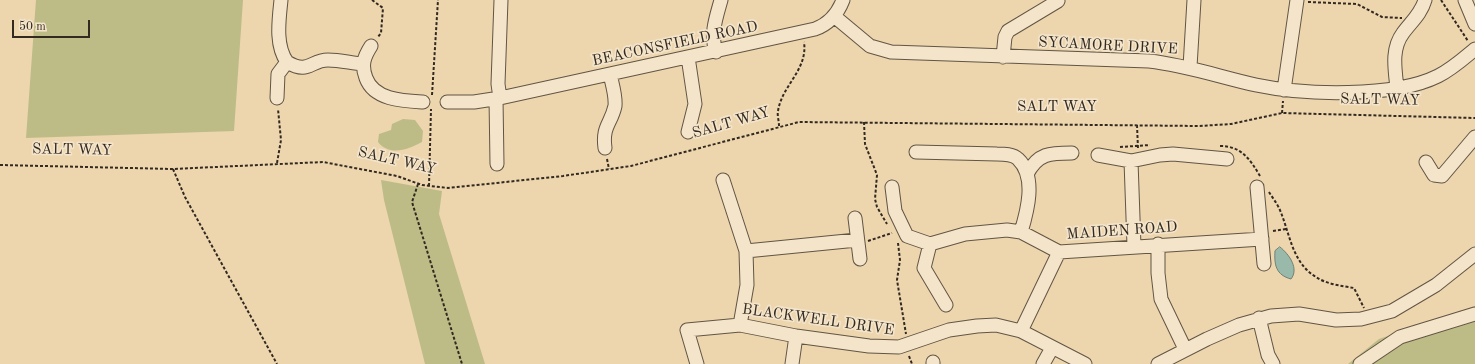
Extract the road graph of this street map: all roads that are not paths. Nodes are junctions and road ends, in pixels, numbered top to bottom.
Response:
1 (281, 0) edge
2 (501, 0) edge
3 (721, 0) edge
4 (843, 0) edge
5 (1058, 0) edge
6 (1194, 0) edge
7 (1425, 0) edge
8 (1465, 0) edge
9 (1297, 1) edge
10 (1475, 12) edge
11 (834, 16) junction
12 (1475, 24) edge
13 (371, 46) road end
14 (716, 52) junction
15 (1475, 53) edge
16 (688, 57) junction
17 (1003, 57) junction
18 (287, 62) junction
19 (363, 64) junction
20 (1190, 67) junction
21 (610, 74) junction
22 (1397, 88) junction
23 (1284, 90) junction
24 (277, 98) road end
25 (498, 98) junction
26 (423, 102) dead end
27 (447, 102) dead end
28 (688, 132) dead end
29 (1474, 138) edge
30 (605, 148) dead end
31 (916, 152) dead end
32 (1072, 153) dead end
33 (1098, 155) dead end
34 (1227, 159) dead end
35 (1135, 160) junction
36 (1426, 162) dead end
37 (497, 164) dead end
38 (1026, 174) junction
39 (723, 180) dead end
40 (892, 187) dead end
41 (1257, 187) dead end
42 (855, 218) dead end
43 (1021, 232) junction
44 (1262, 235) junction
45 (857, 242) junction
46 (930, 244) junction
47 (1158, 244) junction
48 (1134, 246) junction
49 (746, 251) junction
50 (1059, 252) junction
51 (860, 258) dead end
52 (1473, 260) edge
53 (1264, 264) dead end
54 (946, 305) dead end
55 (1475, 314) edge
56 (1259, 318) junction
57 (740, 325) junction
58 (1021, 330) junction
59 (796, 336) junction
60 (1052, 348) junction
61 (1185, 350) junction
62 (697, 364) edge
63 (792, 364) edge
64 (1043, 364) edge
65 (1085, 364) edge
66 (1158, 364) edge
67 (1273, 364) edge
68 (1360, 364) edge

1 - 18 street
2 - 25 street
3 - 14 street
4 - 11 street, BEACONSFIELD ROAD
5 - 17 street
6 - 20 street
7 - 22 street
8 - 10 street
8 - 12 street
9 - 23 street
11 - 14 street, BEACONSFIELD ROAD
11 - 17 street, SYCAMORE DRIVE
13 - 19 street
14 - 16 street, BEACONSFIELD ROAD
15 - 22 street, SYCAMORE DRIVE
16 - 21 street, BEACONSFIELD ROAD
16 - 28 street
17 - 20 street, SYCAMORE DRIVE
18 - 19 street
18 - 24 street
19 - 26 street
20 - 23 street, SYCAMORE DRIVE
21 - 25 street, BEACONSFIELD ROAD
21 - 30 street
22 - 23 street, SYCAMORE DRIVE
25 - 27 street, BEACONSFIELD ROAD
25 - 37 street
29 - 36 street
31 - 38 street
32 - 38 street
33 - 35 street
34 - 35 street
35 - 48 street
38 - 43 street
39 - 49 street
40 - 46 street
41 - 44 street
42 - 45 street
43 - 46 street, MAIDEN ROAD
43 - 50 street, MAIDEN ROAD
44 - 47 street, MAIDEN ROAD
44 - 53 street
45 - 49 street
45 - 51 street
46 - 54 street
47 - 48 street, MAIDEN ROAD
47 - 61 street
48 - 50 street, MAIDEN ROAD
49 - 57 street
50 - 58 street
52 - 56 street
55 - 68 street
56 - 61 street
56 - 67 street
57 - 59 street, BLACKWELL DRIVE
57 - 62 street, BLACKWELL DRIVE
58 - 59 street, BLACKWELL DRIVE
58 - 60 street, BLACKWELL DRIVE
59 - 63 street
60 - 64 street
60 - 65 street, BLACKWELL DRIVE
61 - 66 street

